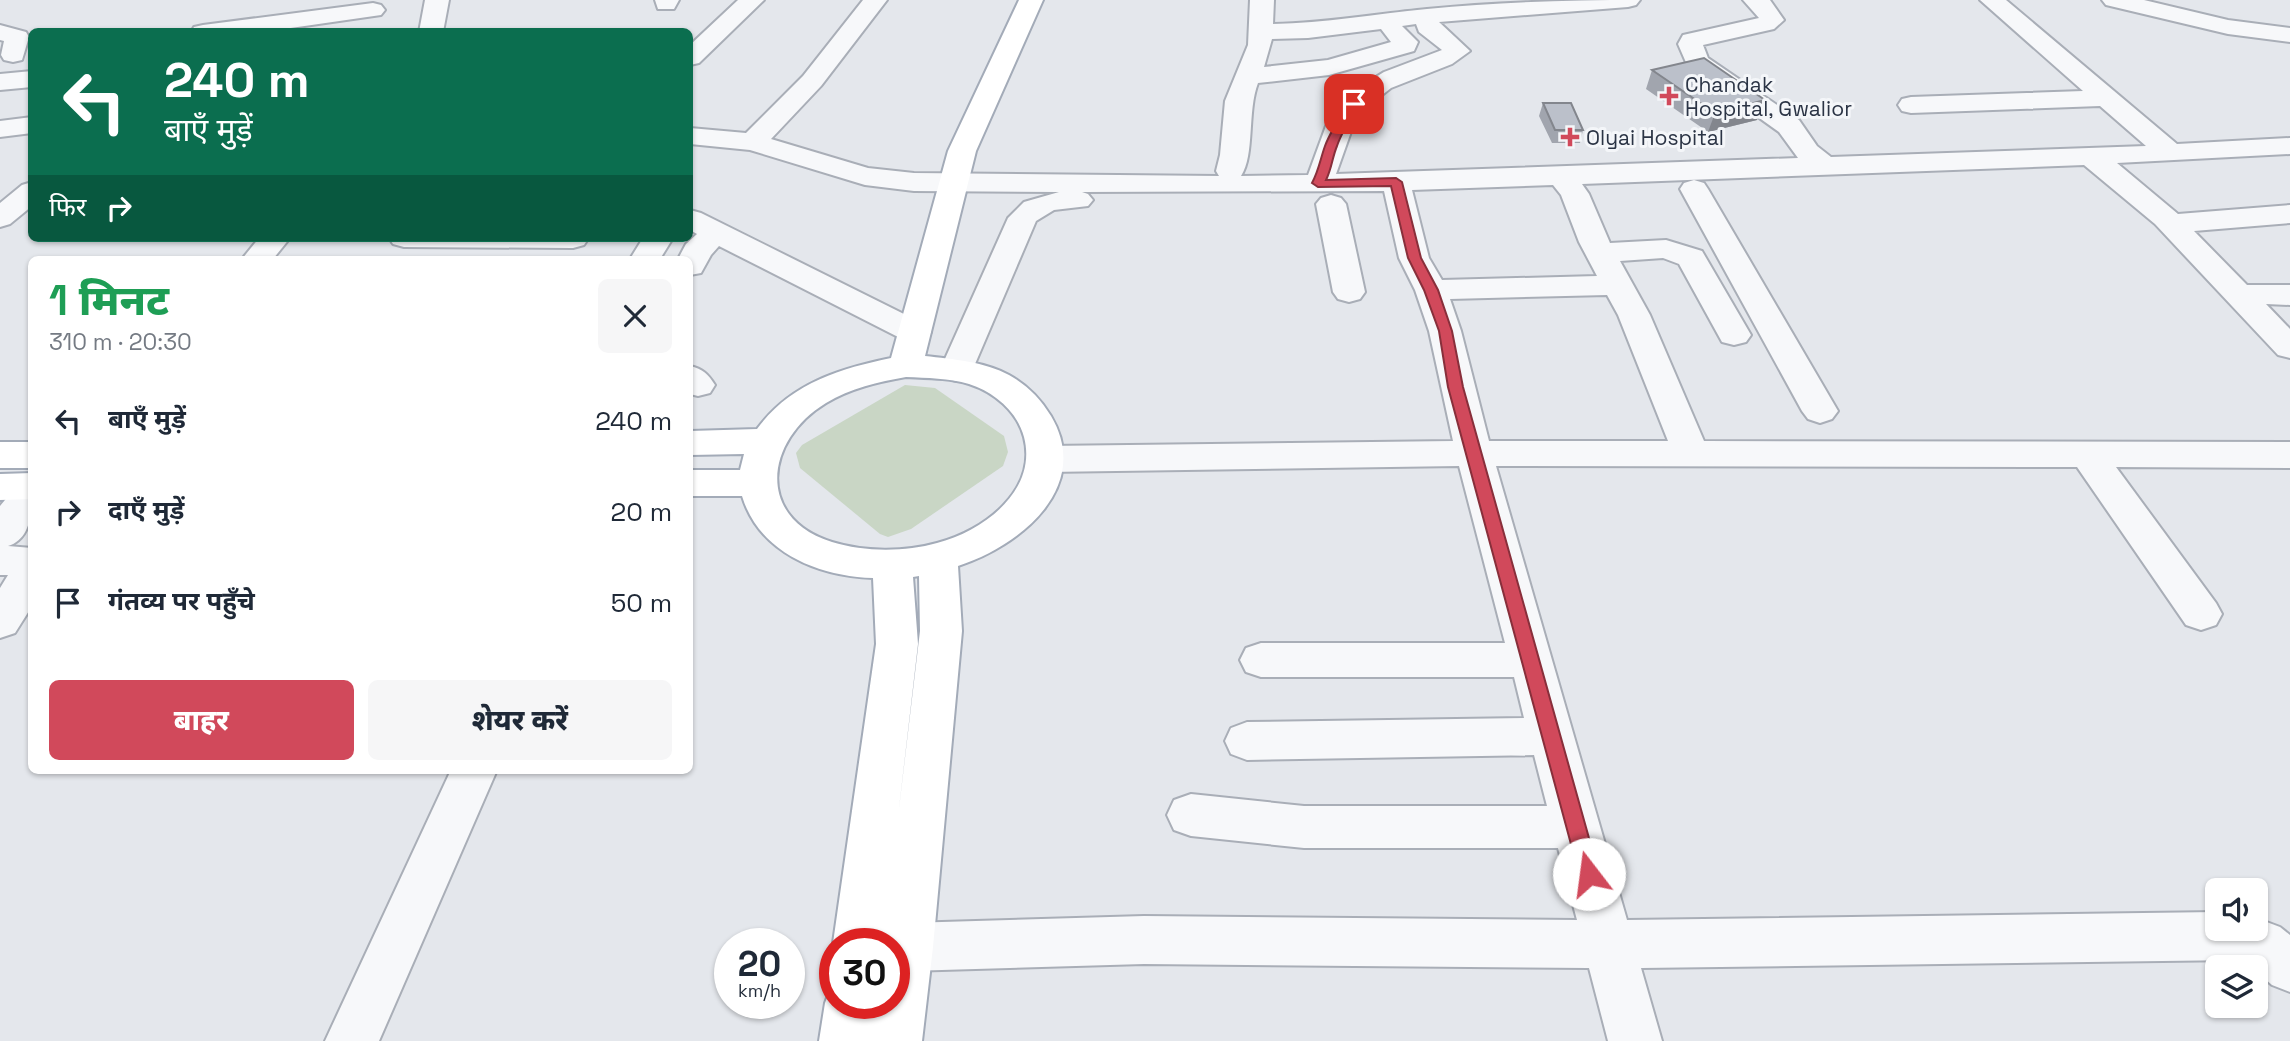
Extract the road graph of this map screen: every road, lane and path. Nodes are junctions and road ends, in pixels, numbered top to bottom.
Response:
1 (437, 0) edge
2 (752, 0) edge
3 (875, 0) edge
4 (1031, 0) edge
5 (1262, 0) edge
6 (1354, 0) edge
7 (1628, 0) edge
8 (1755, 0) edge
9 (1992, 0) edge
10 (2114, 0) edge
11 (373, 14) edge
12 (1426, 16) junction
13 (1376, 22) junction
14 (241, 28) edge
15 (432, 28) edge
16 (0, 32) edge
17 (1262, 32) junction
18 (2290, 35) edge
19 (15, 55) edge
20 (693, 55) edge
21 (1248, 76) junction
22 (28, 79) edge
23 (0, 82) edge
24 (2106, 98) junction
25 (28, 102) edge
26 (1911, 105) dead end
27 (0, 106) edge
28 (28, 126) edge
29 (0, 129) edge
30 (2290, 130) edge
31 (693, 136) edge
32 (753, 142) junction
33 (2161, 144) junction
34 (2290, 146) edge
35 (1816, 159) junction
36 (2100, 164) junction
37 (2290, 166) edge
38 (1230, 171) junction
39 (955, 176) junction
40 (28, 178) edge
41 (0, 182) edge
42 (1567, 184) junction
43 (1325, 185) junction
44 (1694, 189) junction
45 (1398, 193) junction
46 (28, 194) edge
47 (2290, 214) edge
48 (0, 219) edge
49 (28, 219) edge
50 (2171, 224) junction
51 (702, 226) edge
52 (272, 242) edge
53 (1601, 254) junction
54 (260, 256) edge
55 (693, 259) edge
56 (1618, 285) junction
57 (1431, 290) junction
58 (1349, 292) dead end
59 (2239, 294) junction
60 (2290, 295) edge
61 (1734, 335) dead end
62 (2290, 348) edge
63 (910, 349) junction
64 (957, 370) junction
65 (1820, 411) dead end
66 (767, 441) junction
67 (693, 443) edge
68 (1474, 453) junction
69 (2290, 454) edge
70 (0, 455) edge
71 (28, 455) edge
72 (1692, 455) junction
73 (2088, 455) junction
74 (1047, 459) junction
75 (693, 483) edge
76 (757, 483) junction
77 (0, 486) edge
78 (28, 486) edge
79 (28, 497) edge
80 (0, 534) edge
81 (938, 558) junction
82 (0, 560) edge
83 (28, 562) edge
84 (892, 565) junction
85 (28, 578) edge
86 (2201, 614) dead end
87 (0, 622) edge
88 (1261, 660) dead end
89 (1531, 660) junction
90 (1552, 736) junction
91 (1247, 741) dead end
92 (472, 774) edge
93 (1191, 815) dead end
94 (1577, 827) junction
95 (860, 928) edge
96 (910, 928) edge
97 (1608, 944) junction
98 (910, 947) edge
99 (2290, 967) edge
100 (849, 1019) edge
101 (898, 1019) edge
102 (352, 1041) edge
103 (846, 1041) edge
104 (895, 1041) edge
105 (1634, 1041) edge

1 - 15 street
2 - 20 street
3 - 32 street
4 - 39 main road
5 - 17 street
6 - 13 street
7 - 12 street
8 - 35 street
9 - 24 street
10 - 18 street
11 - 14 street
12 - 13 street
12 - 43 street
13 - 17 street
13 - 21 street
16 - 19 street
17 - 21 street
21 - 38 street
22 - 23 street
24 - 26 street
24 - 33 street
25 - 27 street
28 - 29 street
30 - 33 street
31 - 32 street
32 - 39 street
33 - 34 street
33 - 35 street
33 - 36 street
35 - 36 street
35 - 42 street
35 - 43 street
36 - 37 street
36 - 44 street
36 - 50 street
38 - 39 street
38 - 43 street
39 - 43 street
39 - 63 main road
40 - 41 street
42 - 44 street
42 - 45 street
42 - 53 street
43 - 45 street
43 - 58 street
43 - 64 street
44 - 65 street
45 - 57 street
46 - 48 street
47 - 50 street
48 - 49 street
50 - 59 street
51 - 55 street
51 - 63 street
52 - 54 street
53 - 56 street
53 - 61 street
56 - 57 street
56 - 72 street
57 - 68 street
59 - 60 street
59 - 62 street
63 - 64 main road
63 - 66 main road
64 - 74 main road
66 - 67 main road
66 - 76 main road
68 - 72 street
68 - 74 street
68 - 89 street
69 - 73 street
70 - 71 main road
72 - 73 street
73 - 86 street
74 - 81 main road
75 - 76 main road
76 - 84 main road
77 - 78 main road
79 - 80 street
81 - 84 main road
81 - 96 main road
82 - 83 street
84 - 95 main road
85 - 87 street
88 - 89 street
89 - 90 street
90 - 91 street
90 - 94 street
92 - 102 street
93 - 94 street
94 - 97 street
97 - 98 street
97 - 99 street
97 - 105 street
100 - 103 main road
101 - 104 main road

